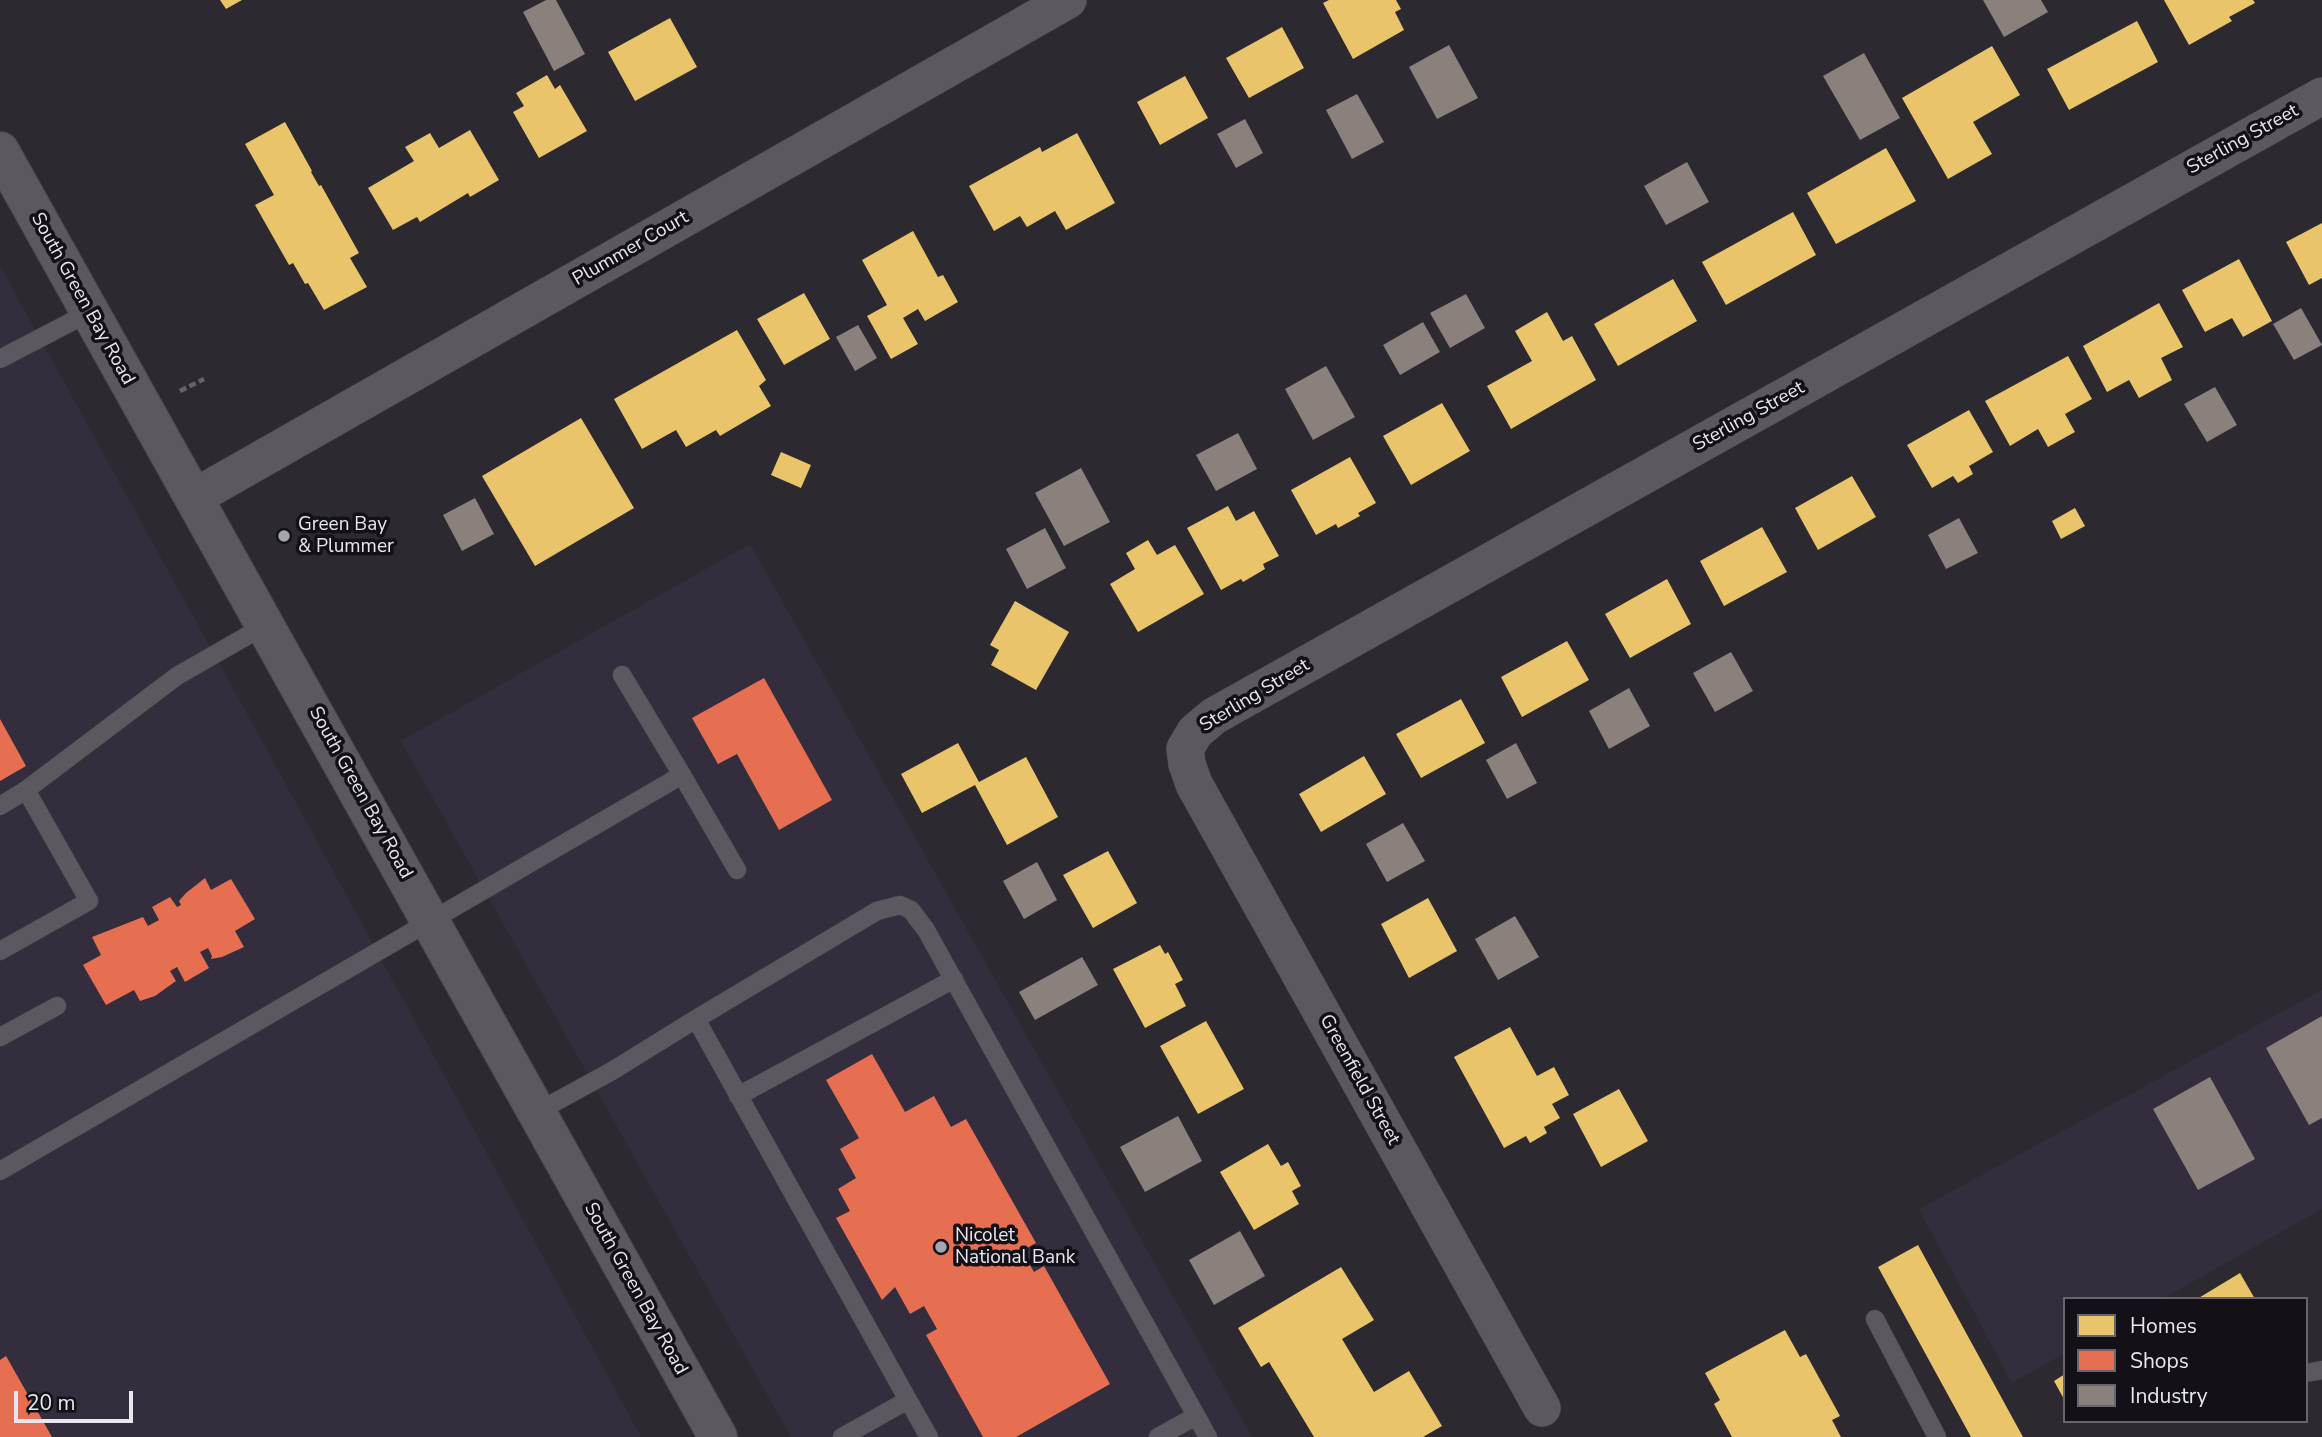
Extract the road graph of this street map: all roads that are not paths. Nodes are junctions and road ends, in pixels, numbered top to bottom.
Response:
1 (1068, 0) edge
2 (2322, 96) edge
3 (0, 151) edge
4 (90, 312) junction
5 (0, 359) edge
6 (193, 498) junction
7 (266, 625) junction
8 (622, 675) dead end
9 (1185, 749) joint
10 (682, 775) junction
11 (26, 790) junction
12 (0, 806) edge
13 (737, 870) dead end
14 (431, 920) junction
15 (0, 951) edge
16 (954, 979) junction
17 (57, 1006) dead end
18 (696, 1019) junction
19 (0, 1037) edge
20 (738, 1096) junction
21 (537, 1112) junction
22 (1, 1167) edge
23 (1875, 1319) dead end
24 (908, 1400) junction
25 (1542, 1408) dead end
26 (1196, 1416) junction
27 (718, 1437) edge
28 (842, 1437) edge
29 (929, 1437) edge
30 (1158, 1437) edge
31 (1208, 1437) edge
32 (1937, 1437) edge

1 - 6 street, Plummer Court
2 - 9 street, Sterling Street
3 - 4 main road, South Green Bay Road
4 - 5 lane
4 - 6 main road, South Green Bay Road
6 - 7 main road, South Green Bay Road
7 - 11 lane
7 - 14 main road, South Green Bay Road
8 - 10 lane
9 - 25 street, Greenfield Street
10 - 13 lane
10 - 14 lane
11 - 12 lane
11 - 15 lane
14 - 21 main road, South Green Bay Road
14 - 22 lane
16 - 18 lane
16 - 20 lane
16 - 26 lane
17 - 19 lane
18 - 20 lane
18 - 21 lane
20 - 24 lane
21 - 27 main road, South Green Bay Road
23 - 32 lane
24 - 28 lane
24 - 29 lane
26 - 30 lane
26 - 31 lane

